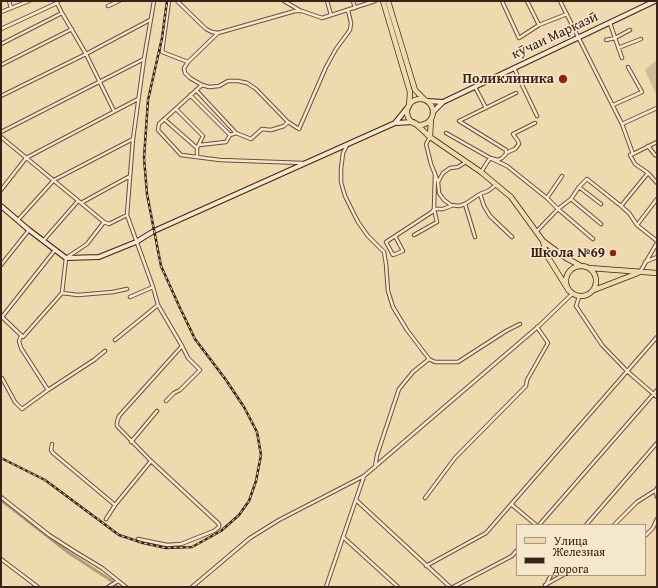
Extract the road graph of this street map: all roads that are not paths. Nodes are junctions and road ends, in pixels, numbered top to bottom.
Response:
1 (8, 1) edge
2 (29, 1) edge
3 (119, 1) edge
4 (154, 1) edge
5 (169, 1) edge
6 (177, 1) edge
7 (284, 1) edge
8 (327, 1) edge
9 (353, 1) edge
10 (375, 1) edge
11 (383, 1) edge
12 (388, 1) edge
13 (502, 1) edge
14 (526, 1) edge
15 (560, 1) edge
16 (655, 1) edge
17 (58, 2) edge
18 (108, 6) dead end
19 (11, 8) junction
20 (355, 8) junction
21 (348, 10) junction
22 (302, 11) junction
23 (1, 12) edge
24 (62, 13) junction
25 (567, 14) junction
26 (331, 15) junction
27 (150, 20) junction
28 (610, 22) junction
29 (539, 25) junction
30 (1, 29) edge
31 (72, 29) junction
32 (630, 30) dead end
33 (218, 33) junction
34 (579, 37) junction
35 (615, 38) junction
36 (641, 39) dead end
37 (606, 40) dead end
38 (1, 44) edge
39 (618, 48) junction
40 (86, 54) junction
41 (622, 58) dead end
42 (144, 59) junction
43 (188, 62) junction
44 (1, 65) edge
45 (628, 67) dead end
46 (514, 68) junction
47 (100, 83) junction
48 (202, 85) junction
49 (474, 87) junction
50 (196, 90) junction
51 (516, 93) dead end
52 (1, 96) edge
53 (190, 96) junction
54 (138, 99) junction
55 (426, 100) junction
56 (443, 102) junction
57 (613, 105) junction
58 (408, 107) junction
59 (486, 108) junction
60 (657, 108) edge
61 (176, 109) junction
62 (114, 111) junction
63 (433, 112) junction
64 (537, 116) dead end
65 (164, 119) junction
66 (431, 119) junction
67 (288, 122) junction
68 (414, 122) junction
69 (395, 123) junction
70 (535, 123) dead end
71 (622, 124) junction
72 (1, 132) edge
73 (236, 133) junction
74 (446, 133) dead end
75 (230, 135) junction
76 (430, 137) junction
77 (2, 139) edge
78 (133, 139) junction
79 (657, 142) edge
80 (347, 145) junction
81 (648, 146) junction
82 (198, 147) junction
83 (506, 154) junction
84 (633, 154) junction
85 (657, 156) edge
86 (197, 157) junction
87 (26, 158) junction
88 (490, 158) junction
89 (466, 162) junction
90 (306, 163) junction
91 (481, 172) junction
92 (435, 173) junction
93 (648, 173) junction
94 (130, 176) junction
95 (562, 176) dead end
96 (54, 180) junction
97 (438, 182) junction
98 (657, 183) edge
99 (496, 185) junction
100 (579, 187) junction
101 (1, 190) edge
102 (480, 194) junction
103 (547, 198) junction
104 (571, 199) junction
105 (657, 199) edge
106 (80, 202) junction
107 (465, 204) junction
108 (601, 204) dead end
109 (451, 206) junction
110 (621, 206) junction
111 (3, 208) edge
112 (434, 209) junction
113 (558, 209) junction
114 (1, 213) edge
115 (127, 215) junction
116 (18, 220) junction
117 (104, 222) junction
118 (602, 224) dead end
119 (637, 225) junction
120 (29, 230) junction
121 (536, 232) junction
122 (395, 236) junction
123 (414, 236) dead end
124 (475, 237) dead end
125 (512, 237) dead end
126 (593, 239) dead end
127 (43, 241) junction
128 (136, 242) junction
129 (542, 242) junction
130 (657, 242) edge
131 (55, 250) junction
132 (657, 257) edge
133 (66, 258) junction
134 (644, 263) junction
135 (1, 265) edge
136 (581, 266) junction
137 (588, 268) junction
138 (640, 272) junction
139 (657, 273) edge
140 (153, 288) junction
141 (127, 289) dead end
142 (594, 290) junction
143 (62, 293) junction
144 (571, 293) junction
145 (130, 297) dead end
146 (579, 297) junction
147 (158, 305) junction
148 (1, 317) edge
149 (520, 324) dead end
150 (537, 327) junction
151 (21, 336) junction
152 (657, 337) edge
153 (115, 340) dead end
154 (182, 346) junction
155 (105, 351) dead end
156 (429, 359) junction
157 (627, 371) junction
158 (2, 378) edge
159 (48, 390) junction
160 (657, 390) edge
161 (653, 394) junction
162 (657, 397) edge
163 (166, 401) dead end
164 (157, 411) dead end
165 (131, 442) junction
166 (657, 443) edge
167 (52, 444) dead end
168 (151, 461) junction
169 (375, 467) junction
170 (364, 476) junction
171 (657, 489) edge
172 (1, 496) edge
173 (657, 497) edge
174 (425, 498) dead end
175 (356, 500) junction
176 (511, 504) junction
177 (115, 505) junction
178 (106, 519) dead end
179 (657, 519) edge
180 (537, 524) edge
181 (539, 524) edge
182 (587, 524) edge
183 (615, 524) edge
184 (646, 535) edge
185 (343, 537) junction
186 (138, 540) dead end
187 (516, 551) edge
188 (1, 559) edge
189 (426, 566) junction
190 (550, 576) edge
191 (561, 576) edge
192 (118, 581) junction
193 (545, 586) edge
194 (38, 587) edge
195 (108, 587) edge
196 (126, 587) edge
197 (192, 587) edge
198 (326, 587) edge
199 (398, 587) edge
200 (451, 587) edge

1 - 19 street
2 - 19 street
3 - 18 street
4 - 27 street
5 - 43 street
6 - 33 street
7 - 22 street
8 - 26 street
9 - 20 street
10 - 20 street
11 - 58 main road
12 - 55 main road
13 - 29 street
14 - 29 street
15 - 25 street
16 - 28 street, кӯчаи Марказӣ
17 - 24 street
17 - 30 street
19 - 23 street
20 - 21 street
21 - 26 street
21 - 67 street
22 - 26 street
22 - 33 street
24 - 31 street
24 - 38 street
25 - 29 street
25 - 34 street
27 - 40 street
27 - 42 street
28 - 34 street, кӯчаи Марказӣ
28 - 35 street
31 - 40 street
31 - 44 street
32 - 35 street
33 - 43 street
34 - 46 street, кӯчаи Марказӣ
34 - 57 street
35 - 37 street
35 - 39 street
36 - 39 street
39 - 41 street
40 - 47 street
40 - 52 street
42 - 47 street
42 - 54 street
43 - 48 street
45 - 57 street
46 - 49 street, кӯчаи Марказӣ
46 - 64 street
47 - 62 street
47 - 72 street
48 - 50 street
48 - 67 street
49 - 56 street, кӯчаи Марказӣ
49 - 59 street
50 - 53 street
50 - 73 street
51 - 59 street
53 - 61 street
53 - 75 street
54 - 62 street
54 - 78 street
55 - 56 street
55 - 58 main road
55 - 63 main road
56 - 63 street
57 - 71 street
58 - 68 main road
58 - 69 street
59 - 83 street
60 - 71 street
61 - 65 street
61 - 82 street
62 - 87 street
63 - 66 main road
65 - 82 street
65 - 86 street
66 - 68 main road
66 - 76 main road
67 - 73 street
68 - 69 street
68 - 76 main road
69 - 80 street
70 - 83 street
71 - 84 street
73 - 75 street
74 - 88 street
75 - 82 street
76 - 89 main road
76 - 92 street
77 - 87 street
78 - 94 street
78 - 96 street
79 - 81 street
80 - 90 street
80 - 156 street
81 - 84 street
81 - 85 street
82 - 86 street
83 - 88 street
84 - 93 street
86 - 90 street
87 - 96 street
87 - 101 street
88 - 91 street
88 - 103 street
89 - 91 main road
89 - 97 street
90 - 128 street
91 - 99 main road
92 - 97 street
92 - 112 street
93 - 98 street
93 - 110 street
94 - 106 street
94 - 115 street
95 - 103 street
96 - 106 street
96 - 116 street
97 - 109 street
99 - 102 street
99 - 121 main road
100 - 104 street
100 - 108 street
100 - 110 street
102 - 107 street
102 - 125 street
103 - 113 street
104 - 113 street
104 - 118 street
105 - 119 street
106 - 117 street
106 - 127 street
107 - 109 street
107 - 124 street
109 - 112 street
110 - 119 street
111 - 114 street
111 - 116 street
112 - 122 street
112 - 123 street
113 - 121 street
113 - 126 street
115 - 117 street
115 - 128 street
116 - 120 street
117 - 133 street
119 - 130 street
120 - 127 street
120 - 135 street
121 - 129 main road
122 - 122 street
127 - 131 street
128 - 133 street
128 - 140 street
129 - 136 main road
129 - 144 main road
130 - 134 street
131 - 133 street
131 - 148 street
132 - 134 street
133 - 143 street
134 - 138 street
136 - 137 main road
136 - 144 main road
137 - 138 main road
137 - 142 main road
138 - 139 main road
138 - 142 main road
140 - 145 street
140 - 147 street
141 - 143 street
142 - 146 main road
143 - 151 street
144 - 146 main road
144 - 150 street
146 - 157 street
147 - 153 street
147 - 154 street
148 - 151 street
149 - 156 street
150 - 169 street
150 - 174 street
151 - 159 street
152 - 157 street
154 - 163 street
154 - 165 street
155 - 159 street
156 - 169 street
157 - 161 street
157 - 176 street
158 - 159 street
160 - 161 street
161 - 162 street
161 - 181 street
164 - 165 street
165 - 168 street
166 - 182 street
167 - 177 street
168 - 177 street
168 - 186 street
169 - 170 street
170 - 175 street
170 - 197 street
171 - 173 street
171 - 183 street
172 - 192 street
175 - 185 street
175 - 189 street
176 - 180 street
176 - 189 street
177 - 178 street
179 - 184 street
185 - 198 street
185 - 199 street
187 - 200 street
188 - 194 street
189 - 200 street
190 - 193 street
191 - 193 street
192 - 195 street
192 - 196 street

